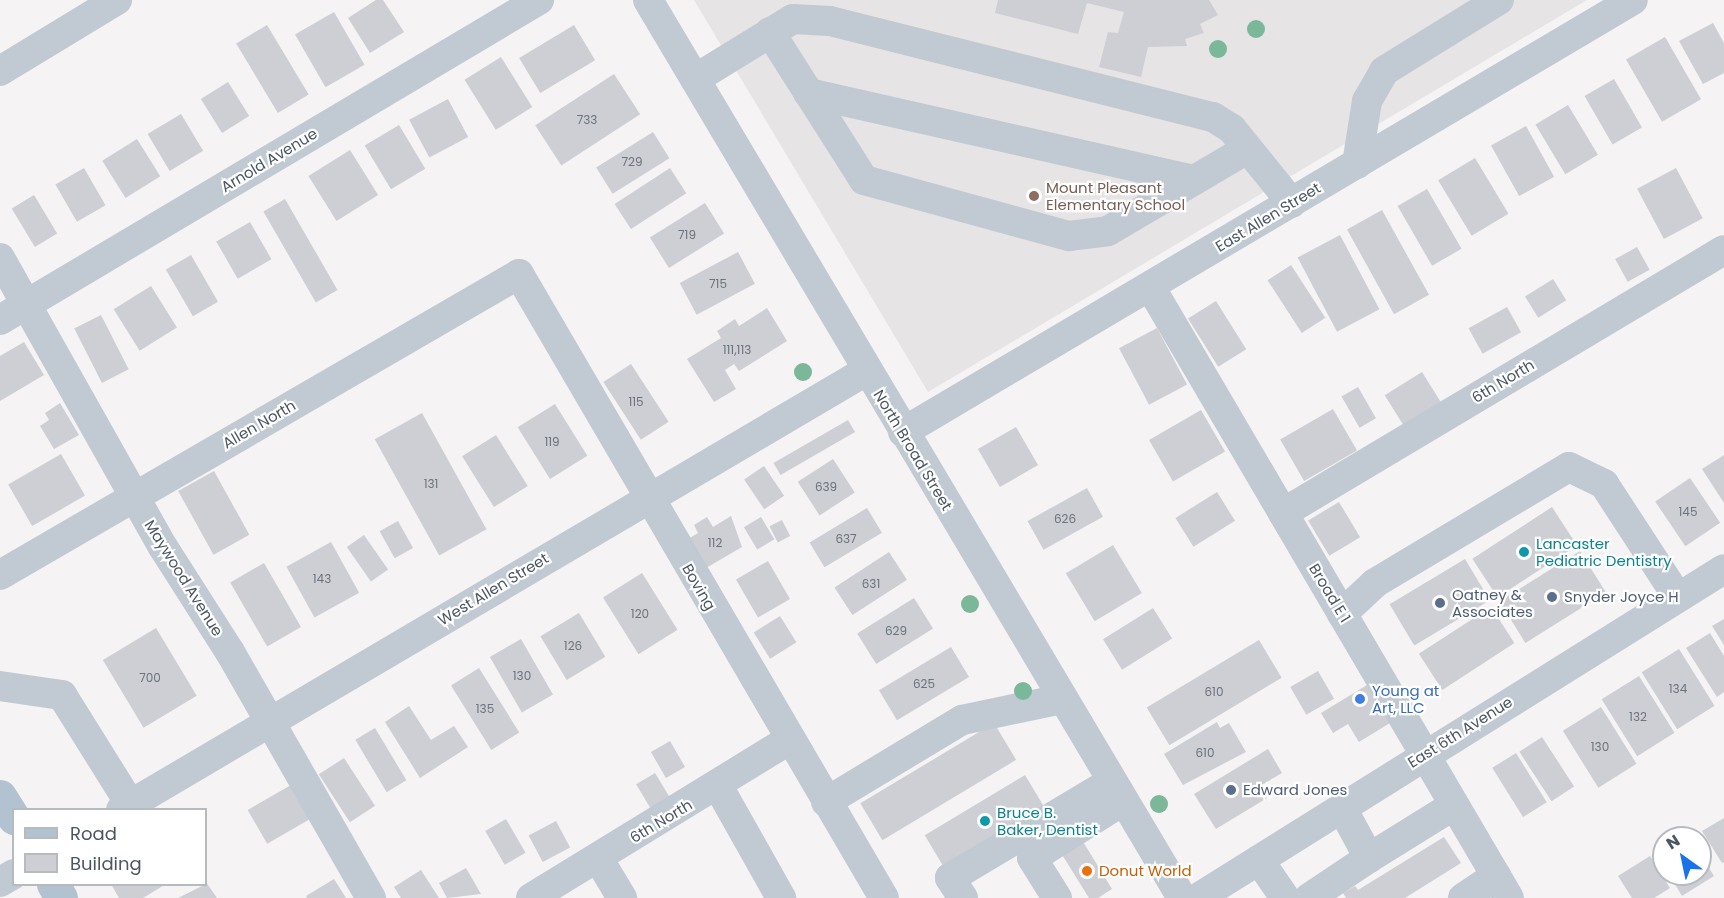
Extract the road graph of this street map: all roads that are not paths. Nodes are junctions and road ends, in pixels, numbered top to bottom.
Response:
1 (117, 0) edge
2 (539, 0) edge
3 (648, 0) edge
4 (1499, 0) edge
5 (1633, 0) edge
6 (770, 32) junction
7 (0, 71) edge
8 (695, 79) junction
9 (808, 93) junction
10 (1247, 149) junction
11 (1357, 164) junction
12 (1194, 180) junction
13 (1292, 203) junction
14 (1724, 250) edge
15 (0, 258) edge
16 (519, 274) joint
17 (1151, 288) junction
18 (28, 303) junction
19 (0, 320) edge
20 (866, 371) junction
21 (903, 432) junction
22 (134, 497) junction
23 (648, 497) junction
24 (1283, 513) junction
25 (1724, 569) edge
26 (0, 575) edge
27 (1677, 596) junction
28 (1342, 614) junction
29 (0, 686) edge
30 (1062, 699) junction
31 (269, 721) junction
32 (789, 740) junction
33 (1425, 754) junction
34 (718, 786) junction
35 (1117, 791) junction
36 (0, 796) edge
37 (826, 802) junction
38 (1454, 805) junction
39 (125, 807) edge
40 (1342, 808) junction
41 (12, 815) edge
42 (598, 858) junction
43 (1369, 858) junction
44 (1259, 860) junction
45 (1503, 887) edge
46 (371, 898) edge
47 (531, 898) edge
48 (622, 898) edge
49 (781, 898) edge
50 (884, 898) edge
51 (963, 898) edge
52 (1057, 898) edge
53 (1182, 898) edge
54 (1198, 898) edge
55 (1285, 898) edge
56 (1309, 898) edge
57 (1463, 898) edge

1 - 7 street
2 - 18 street, Arnold Avenue
3 - 8 street, North Broad Street
4 - 11 street
5 - 11 street, East Allen Street
6 - 8 street
6 - 9 street
6 - 10 street
8 - 20 street, North Broad Street
9 - 12 street
9 - 12 street
10 - 12 street
10 - 13 street
11 - 13 street, East Allen Street
13 - 17 street, East Allen Street
14 - 24 street, 6th North
15 - 18 street, Maywood Avenue
16 - 22 street, Allen North
16 - 23 street, Boving
17 - 21 street, East Allen Street
17 - 24 street, Broad E 1
18 - 19 street, Arnold Avenue
18 - 22 street, Maywood Avenue
20 - 21 street, North Broad Street
20 - 23 street, West Allen Street
21 - 30 street, North Broad Street
22 - 26 street, Allen North
22 - 31 street, Maywood Avenue
23 - 31 street, West Allen Street
23 - 32 street, Boving
24 - 28 street, Broad E 1
25 - 27 street, East 6th Avenue
27 - 28 street
27 - 33 street, East 6th Avenue
28 - 33 street, Broad E 1
29 - 39 street
30 - 35 street, North Broad Street
30 - 37 street
31 - 39 street, West Allen Street
31 - 46 street, Maywood Avenue
32 - 34 street, 6th North
32 - 37 street, Boving
33 - 38 street, Broad E 1
33 - 40 street, East 6th Avenue
34 - 42 street, 6th North
34 - 49 street
35 - 51 street
35 - 52 street
35 - 53 street, North Broad Street
36 - 41 main road
37 - 50 street, Boving
38 - 43 street
38 - 45 street, Broad E 1
40 - 43 street
40 - 44 street, East 6th Avenue
42 - 47 street, 6th North
42 - 48 street
43 - 56 street
44 - 54 street, East 6th Avenue
44 - 55 street
45 - 57 street

